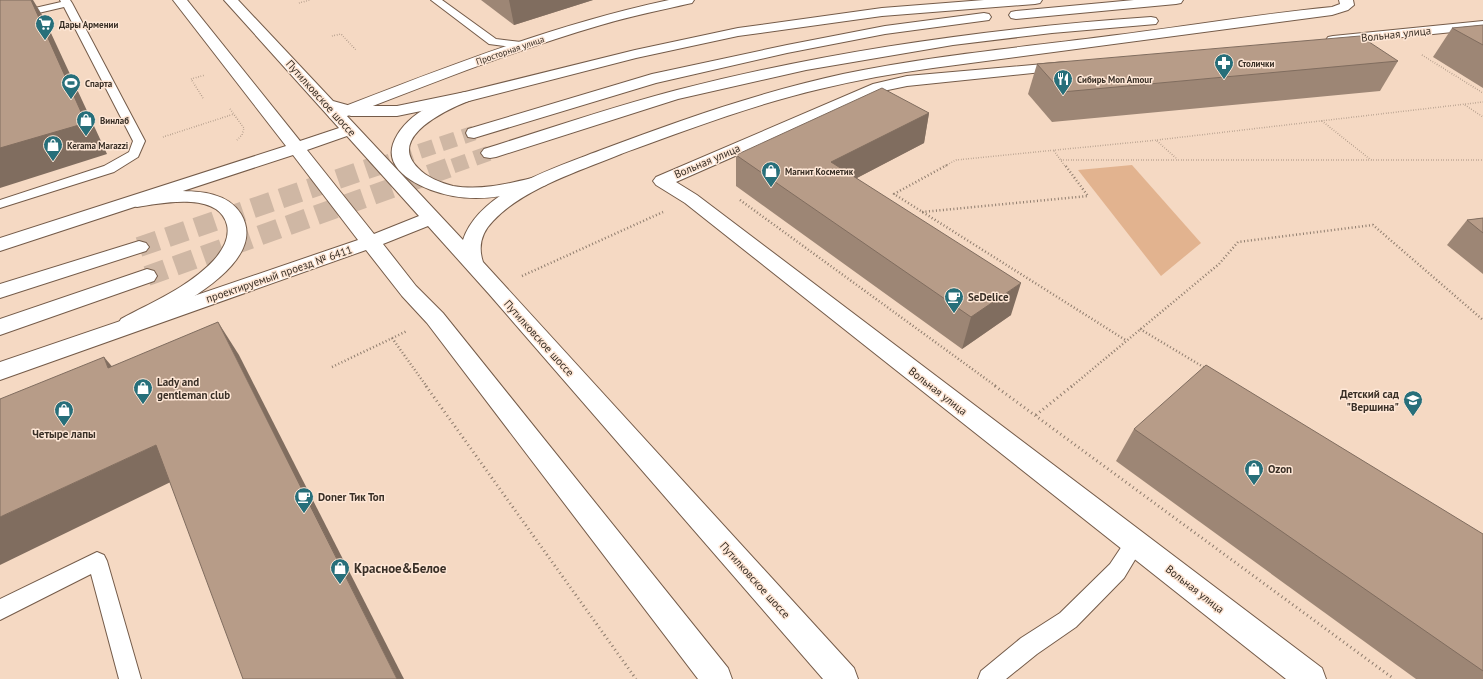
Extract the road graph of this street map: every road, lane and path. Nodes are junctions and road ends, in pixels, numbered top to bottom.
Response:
1 (180, 0) edge
2 (231, 0) edge
3 (310, 0) edge
4 (436, 0) edge
5 (688, 0) edge
6 (1035, 0) edge
7 (1176, 0) edge
8 (1346, 0) edge
9 (66, 2) edge
10 (299, 3) dead end
11 (1330, 11) junction
12 (0, 19) edge
13 (1483, 25) edge
14 (332, 36) dead end
15 (1317, 41) edge
16 (521, 45) junction
17 (356, 50) dead end
18 (1422, 55) dead end
19 (1080, 64) edge
20 (209, 80) dead end
21 (1483, 93) edge
22 (465, 97) junction
23 (203, 98) dead end
24 (1483, 102) edge
25 (1464, 104) junction
26 (230, 109) dead end
27 (337, 110) junction
28 (234, 114) junction
29 (1483, 117) edge
30 (1322, 121) junction
31 (350, 130) junction
32 (176, 133) dead end
33 (474, 133) tunnel mouth
34 (1157, 140) junction
35 (231, 146) dead end
36 (298, 148) junction
37 (1054, 151) junction
38 (490, 153) tunnel mouth
39 (1061, 160) junction
40 (1177, 160) junction
41 (1371, 160) junction
42 (1483, 160) edge
43 (540, 181) junction
44 (691, 199) junction
45 (135, 201) junction
46 (0, 204) edge
47 (922, 212) junction
48 (431, 218) junction
49 (371, 242) junction
50 (0, 245) edge
51 (139, 247) tunnel mouth
52 (474, 266) junction
53 (147, 276) tunnel mouth
54 (523, 276) dead end
55 (0, 291) edge
56 (1483, 320) edge
57 (126, 326) junction
58 (0, 327) edge
59 (412, 329) dead end
60 (1140, 329) junction
61 (392, 338) junction
62 (1127, 340) junction
63 (332, 367) dead end
64 (1207, 370) edge
65 (0, 371) edge
66 (1036, 415) junction
67 (1135, 543) junction
68 (0, 610) edge
69 (130, 679) edge
70 (636, 679) edge
71 (717, 679) edge
72 (843, 679) edge
73 (989, 679) edge
74 (1311, 679) edge
75 (1394, 679) edge

1 - 36 street
2 - 27 street, Путилковское шоссе
3 - 10 path
4 - 16 lane
5 - 16 street, Просторная улица
6 - 22 street
7 - 33 street
8 - 11 street
9 - 12 lane
9 - 46 lane
11 - 38 street
11 - 43 street
13 - 15 street, Вольная улица
14 - 17 path
16 - 27 street, Просторная улица
18 - 21 path
19 - 44 street, Вольная улица
20 - 23 path
22 - 27 street
22 - 43 street
24 - 25 path
25 - 29 path
25 - 30 path
26 - 28 path
27 - 31 street, Путилковское шоссе
28 - 32 path
28 - 35 path
30 - 34 path
30 - 41 path
31 - 36 street, проектируемый проезд № 6411
31 - 48 street, Путилковское шоссе
34 - 37 path
34 - 40 path
36 - 45 street, проектируемый проезд № 6411
36 - 49 street
37 - 39 path
37 - 47 path
39 - 40 path
39 - 47 path
40 - 41 path
41 - 42 path
43 - 52 street
44 - 54 path
44 - 66 path
44 - 67 street, Вольная улица
45 - 50 street, проектируемый проезд № 6411
45 - 57 street, проектируемый проезд № 6411
47 - 62 path
48 - 49 street, проектируемый проезд № 6411
48 - 52 street, Путилковское шоссе
49 - 57 street, проектируемый проезд № 6411
49 - 71 street
51 - 55 street
52 - 72 street, Путилковское шоссе
53 - 58 street
56 - 60 path
57 - 65 street, проектируемый проезд № 6411
59 - 61 path
60 - 62 path
60 - 64 path
61 - 63 path
61 - 70 path
62 - 66 path
66 - 75 path
67 - 73 lane
67 - 74 street, Вольная улица
68 - 69 lane

